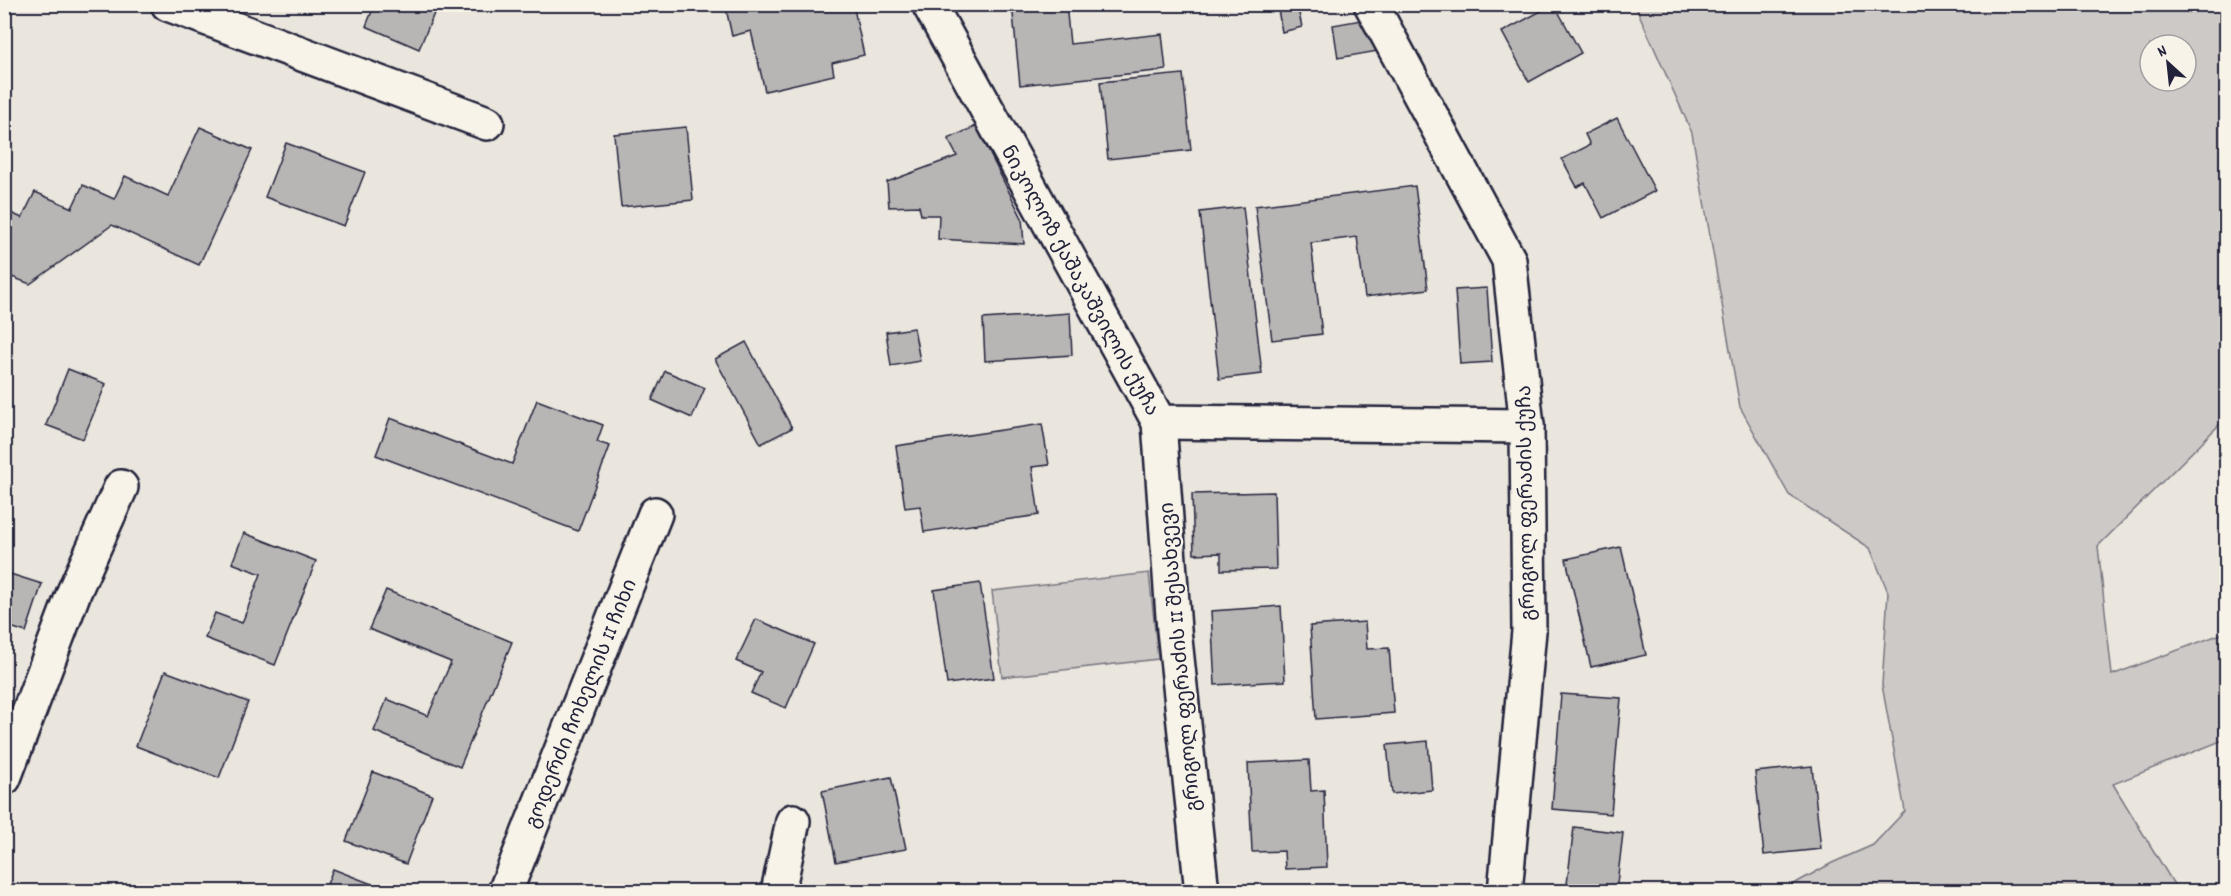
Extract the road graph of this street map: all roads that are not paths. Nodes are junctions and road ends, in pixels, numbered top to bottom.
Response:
1 (168, 4) edge
2 (929, 4) edge
3 (1371, 4) edge
4 (487, 123) dead end
5 (1159, 422) junction
6 (1527, 426) junction
7 (121, 487) dead end
8 (655, 514) dead end
9 (4, 778) edge
10 (793, 821) dead end
11 (505, 891) edge
12 (778, 891) edge
13 (1202, 891) edge
14 (1505, 891) edge

1 - 4 street
2 - 5 street, ნიკოლოზ ქაშაკაშვილის ქუჩა
3 - 6 street, გრიგოლ ფერაძის ქუჩა
5 - 6 street, ნიკოლოზ ქაშაკაშვილის ქუჩა
5 - 13 street, გრიგოლ ფერაძის II შესახვევი
6 - 14 street, გრიგოლ ფერაძის ქუჩა
7 - 9 street
8 - 11 street, გოდერძი ჩოხელის II ჩიხი
10 - 12 street

